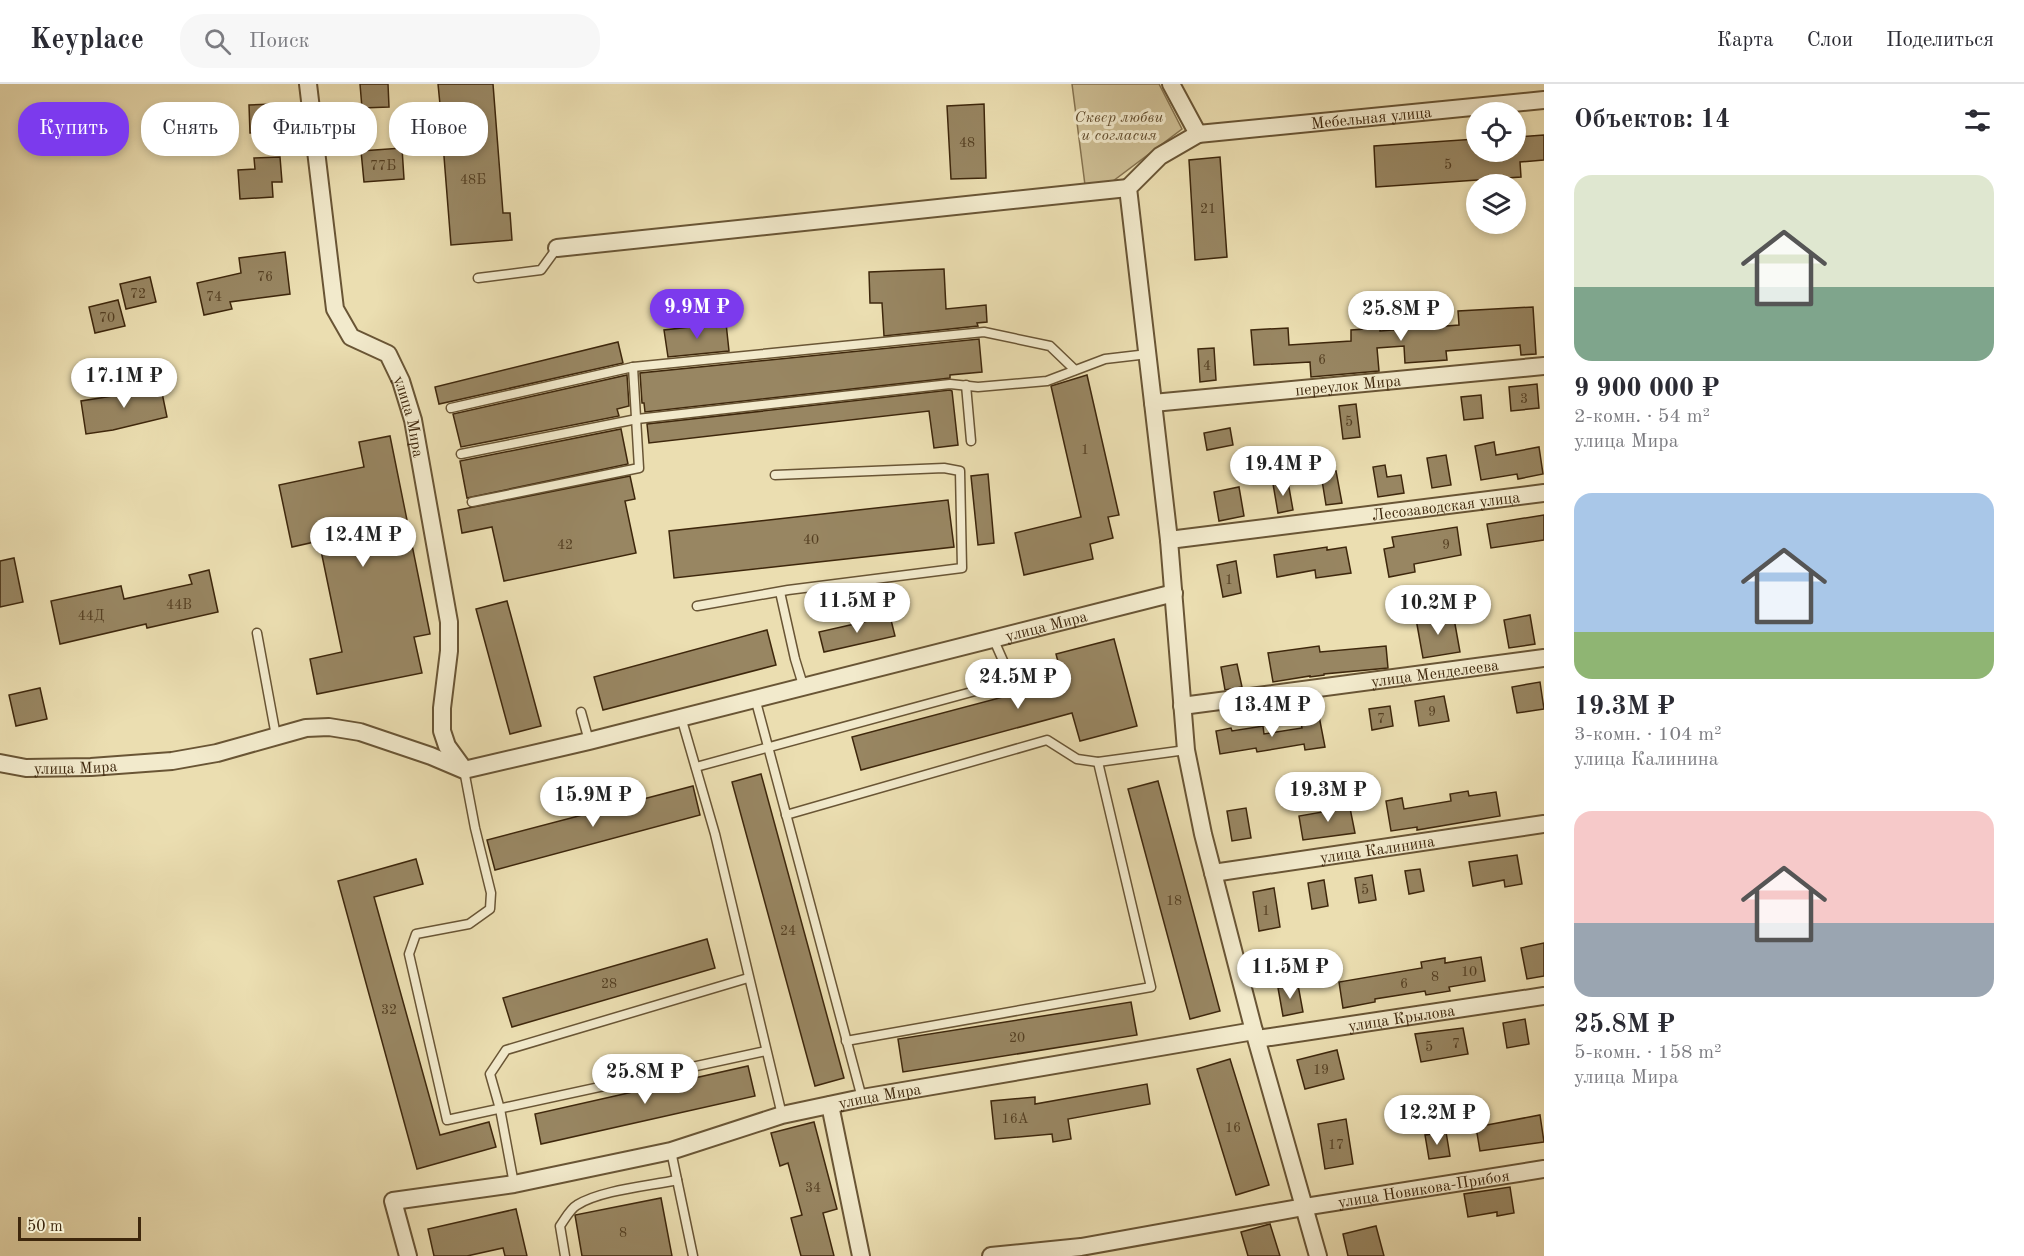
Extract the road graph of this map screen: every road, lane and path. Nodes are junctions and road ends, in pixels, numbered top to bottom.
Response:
1 (308, 84) edge
2 (1171, 84) edge
3 (1544, 100) edge
4 (1198, 134) junction
5 (1128, 188) junction
6 (557, 248) joint
7 (478, 278) dead end
8 (1149, 354) junction
9 (1544, 366) edge
10 (633, 367) junction
11 (1075, 370) junction
12 (966, 386) junction
13 (1154, 403) junction
14 (451, 408) dead end
15 (637, 419) junction
16 (971, 441) dead end
17 (461, 454) dead end
18 (775, 475) dead end
19 (1544, 493) edge
20 (472, 502) dead end
21 (1169, 540) junction
22 (780, 592) junction
23 (1174, 593) junction
24 (697, 606) dead end
25 (256, 633) dead end
26 (993, 638) junction
27 (1544, 658) edge
28 (803, 686) junction
29 (755, 698) junction
30 (1182, 706) junction
31 (581, 712) dead end
32 (681, 716) junction
33 (276, 736) junction
34 (589, 741) junction
35 (768, 748) junction
36 (1186, 750) junction
37 (1098, 762) junction
38 (0, 763) edge
39 (696, 767) junction
40 (464, 770) junction
41 (786, 815) junction
42 (1544, 824) edge
43 (1213, 873) junction
44 (748, 978) junction
45 (1544, 996) edge
46 (1255, 1035) junction
47 (846, 1041) junction
48 (766, 1051) junction
49 (862, 1098) junction
50 (830, 1105) junction
51 (500, 1109) junction
52 (782, 1115) junction
53 (671, 1151) junction
54 (1544, 1169) edge
55 (677, 1180) junction
56 (514, 1184) junction
57 (1304, 1207) junction
58 (408, 1256) edge
59 (565, 1256) edge
60 (693, 1256) edge
61 (861, 1256) edge
62 (991, 1256) edge
63 (1318, 1256) edge

1 - 40 street, улица Мира
2 - 4 street
3 - 4 street, Мебельная улица
4 - 5 street
5 - 6 street
5 - 8 street
6 - 7 lane
8 - 11 lane
8 - 13 street
9 - 13 street, переулок Мира
10 - 11 lane
10 - 14 lane
10 - 15 lane
11 - 12 lane
12 - 15 lane
12 - 16 lane
13 - 21 street
15 - 17 lane
15 - 20 lane
18 - 22 lane
19 - 21 street, Лесозаводская улица
21 - 23 street
22 - 24 lane
22 - 28 lane
23 - 26 street, улица Мира
23 - 30 street
25 - 33 lane
26 - 28 street, улица Мира
26 - 35 lane
27 - 30 street, улица Менделеева
28 - 29 street, улица Мира
29 - 32 street, улица Мира
29 - 35 lane
30 - 36 street
31 - 34 lane
32 - 34 street, улица Мира
32 - 39 lane
33 - 38 street, улица Мира
33 - 40 street, улица Мира
34 - 40 street, улица Мира
35 - 39 lane
35 - 41 lane
36 - 37 lane
36 - 43 street
37 - 41 lane
37 - 47 lane
39 - 44 lane
40 - 51 lane
41 - 47 lane
42 - 43 street, улица Калинина
43 - 46 street
44 - 48 lane
44 - 51 lane
45 - 46 street, улица Крылова
46 - 49 street, улица Мира
46 - 57 street
47 - 49 lane
48 - 51 lane
48 - 52 lane
49 - 50 street, улица Мира
50 - 52 street, улица Мира
50 - 61 street
51 - 56 lane
52 - 53 street, улица Мира
53 - 55 lane
53 - 56 street, улица Мира
54 - 57 street, улица Новикова-Прибоя
55 - 59 lane
55 - 60 lane
56 - 58 street, улица Мира
57 - 62 street, улица Новикова-Прибоя
57 - 63 street

